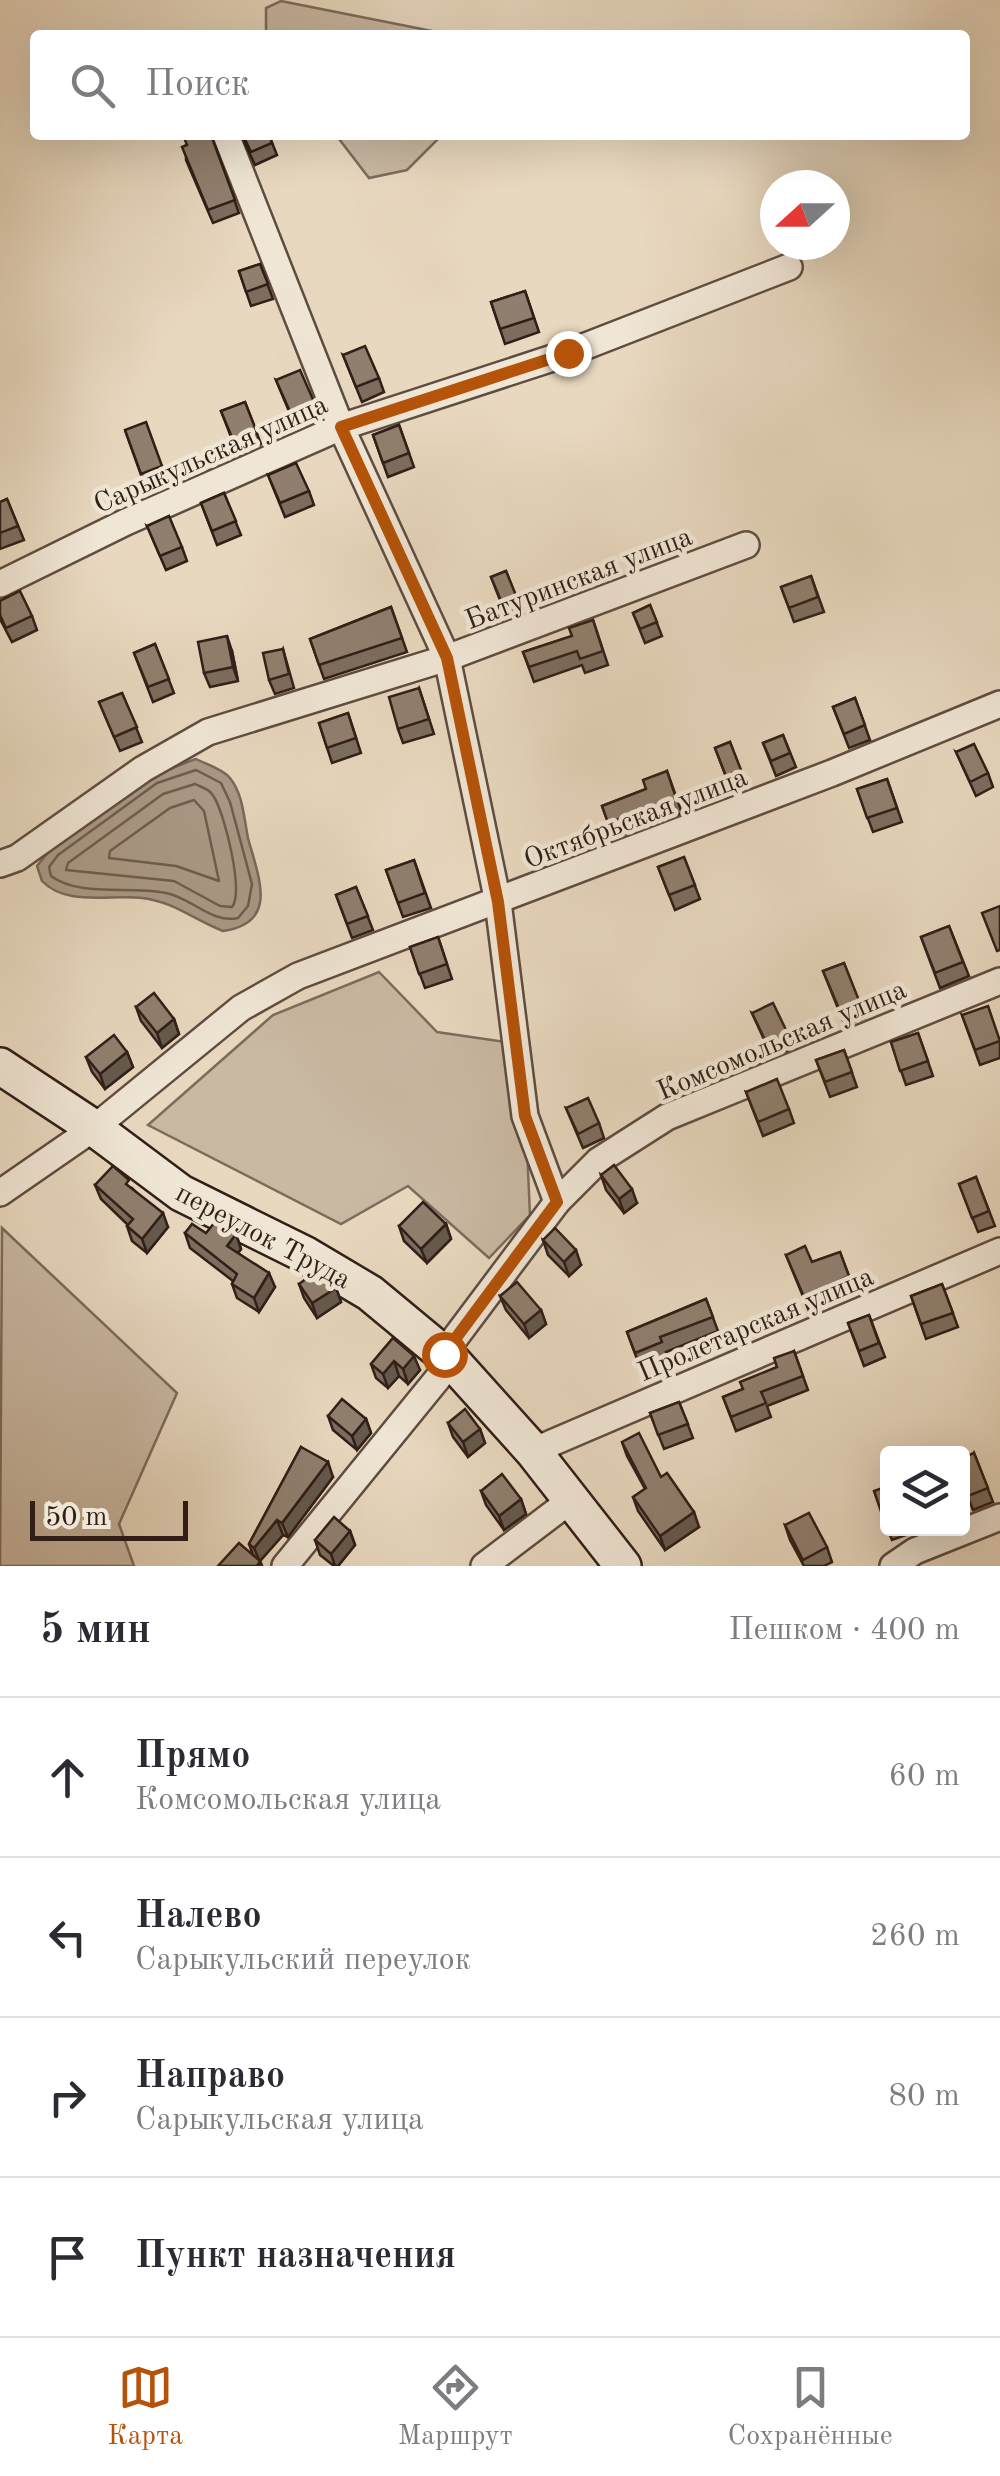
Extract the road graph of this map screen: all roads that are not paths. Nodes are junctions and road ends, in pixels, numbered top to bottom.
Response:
1 (228, 140) edge
2 (788, 267) dead end
3 (341, 427) junction
4 (746, 545) dead end
5 (0, 584) edge
6 (447, 658) junction
7 (1000, 704) edge
8 (0, 864) edge
9 (498, 902) junction
10 (1000, 982) edge
11 (0, 1066) edge
12 (94, 1128) junction
13 (0, 1193) edge
14 (557, 1202) junction
15 (1000, 1250) edge
16 (448, 1357) junction
17 (534, 1451) junction
18 (571, 1500) junction
19 (1000, 1518) edge
20 (285, 1566) edge
21 (484, 1566) edge
22 (622, 1566) edge
23 (893, 1566) edge

1 - 3 street
2 - 3 street, Сарыкульская улица
3 - 5 street, Сарыкульская улица
3 - 6 street
4 - 6 street, Батуринская улица
6 - 8 street, Батуринская улица
6 - 9 street
7 - 9 street, Октябрьская улица
9 - 12 street, Октябрьская улица
9 - 14 street
10 - 14 street, Комсомольская улица
11 - 12 street, переулок Труда
12 - 13 street, Октябрьская улица
12 - 16 street, переулок Труда
14 - 16 street, Комсомольская улица
15 - 17 street, Пролетарская улица
16 - 17 street, переулок Труда
16 - 20 street, Комсомольская улица
17 - 18 street, переулок Труда
18 - 21 street
18 - 22 street, переулок Труда
19 - 23 street

